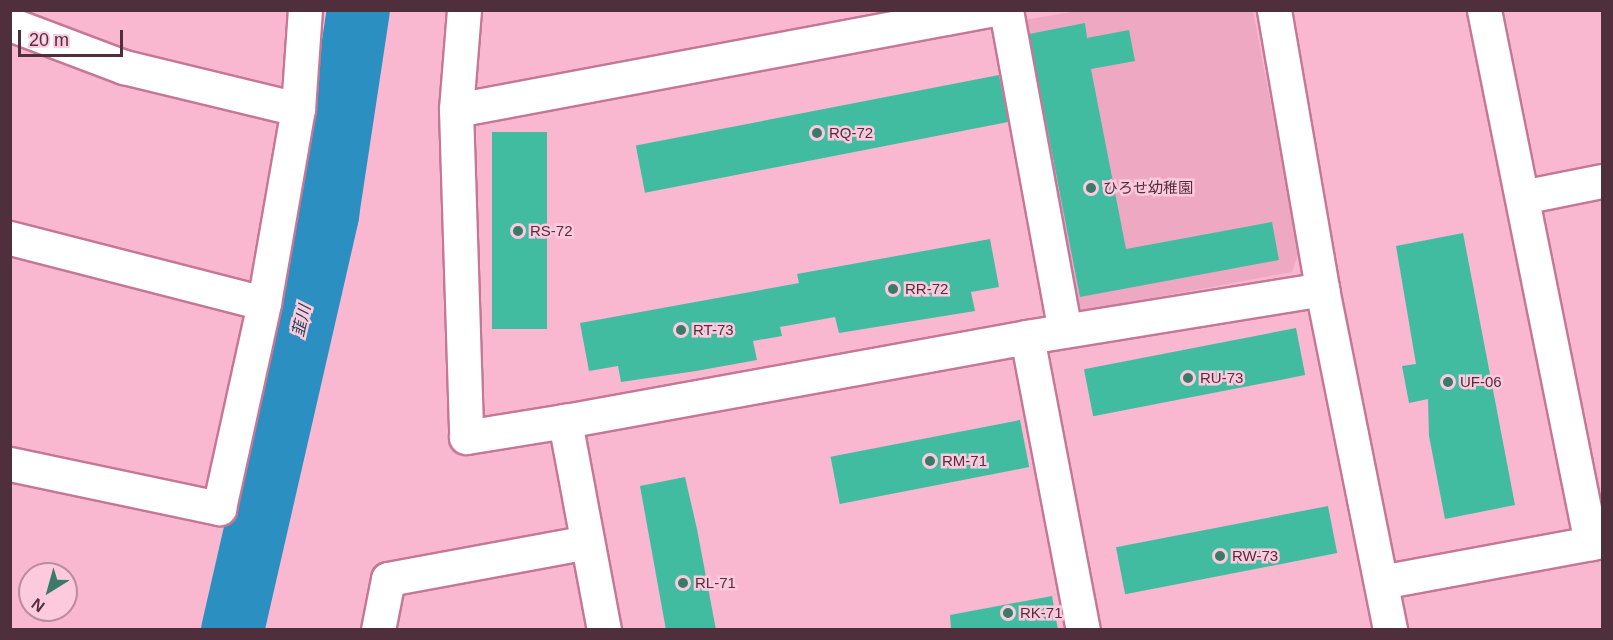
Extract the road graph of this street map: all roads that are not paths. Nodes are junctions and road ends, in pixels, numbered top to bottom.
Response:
1 (305, 10) edge
2 (465, 10) edge
3 (1006, 10) edge
4 (1274, 10) edge
5 (1484, 10) edge
6 (968, 12) edge
7 (10, 24) edge
8 (298, 109) junction
9 (456, 110) junction
10 (1602, 181) edge
11 (1521, 198) junction
12 (10, 238) edge
13 (1322, 289) junction
14 (264, 303) junction
15 (1065, 330) junction
16 (1027, 337) junction
17 (565, 421) junction
18 (10, 464) edge
19 (587, 542) junction
20 (1597, 542) edge
21 (1381, 582) junction
22 (378, 630) edge
23 (604, 630) edge
24 (1083, 630) edge
25 (1390, 630) edge

1 - 8 street
2 - 9 street
3 - 15 street
4 - 13 street
5 - 11 street
6 - 9 street
7 - 8 street
8 - 14 street
9 - 17 street
10 - 11 street
11 - 20 street
12 - 14 street
13 - 15 street
13 - 21 street
14 - 18 street
15 - 16 street
16 - 17 street
16 - 24 street
17 - 19 street
19 - 22 street
19 - 23 street
20 - 21 street
21 - 25 street

